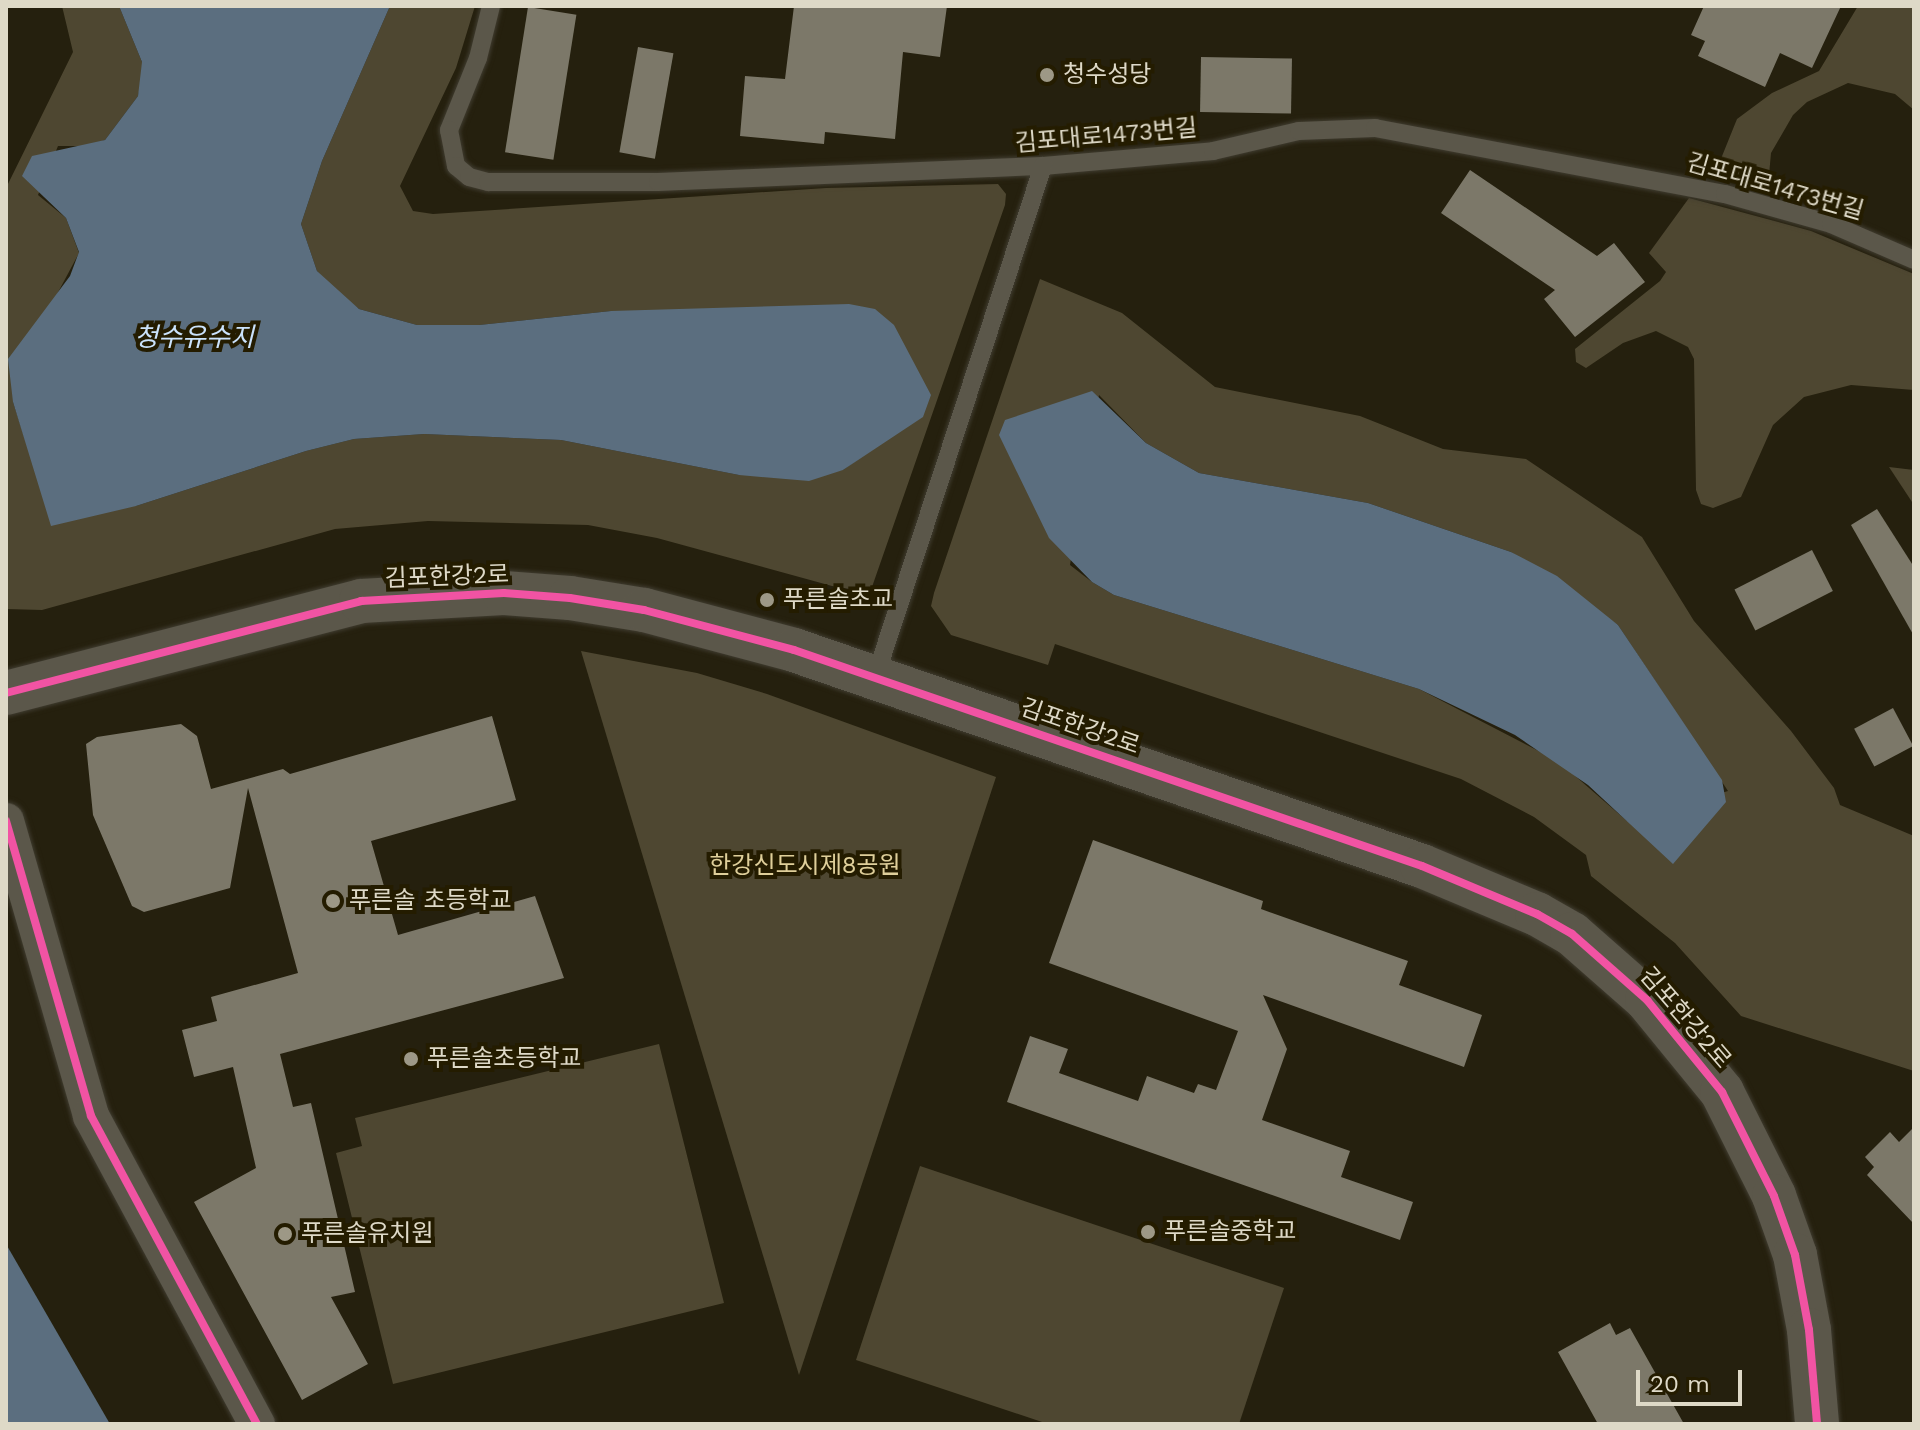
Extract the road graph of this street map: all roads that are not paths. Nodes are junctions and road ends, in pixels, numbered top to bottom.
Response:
1 (491, 6) edge
2 (1043, 166) junction
3 (1914, 260) edge
4 (875, 678) junction
5 (6, 693) edge
6 (6, 821) edge
7 (257, 1424) edge
8 (1817, 1424) edge

1 - 2 lane, 김포대로1473번길
2 - 3 lane, 김포대로1473번길
2 - 4 lane
4 - 5 street, 김포한강2로
4 - 8 street, 김포한강2로
6 - 7 street

